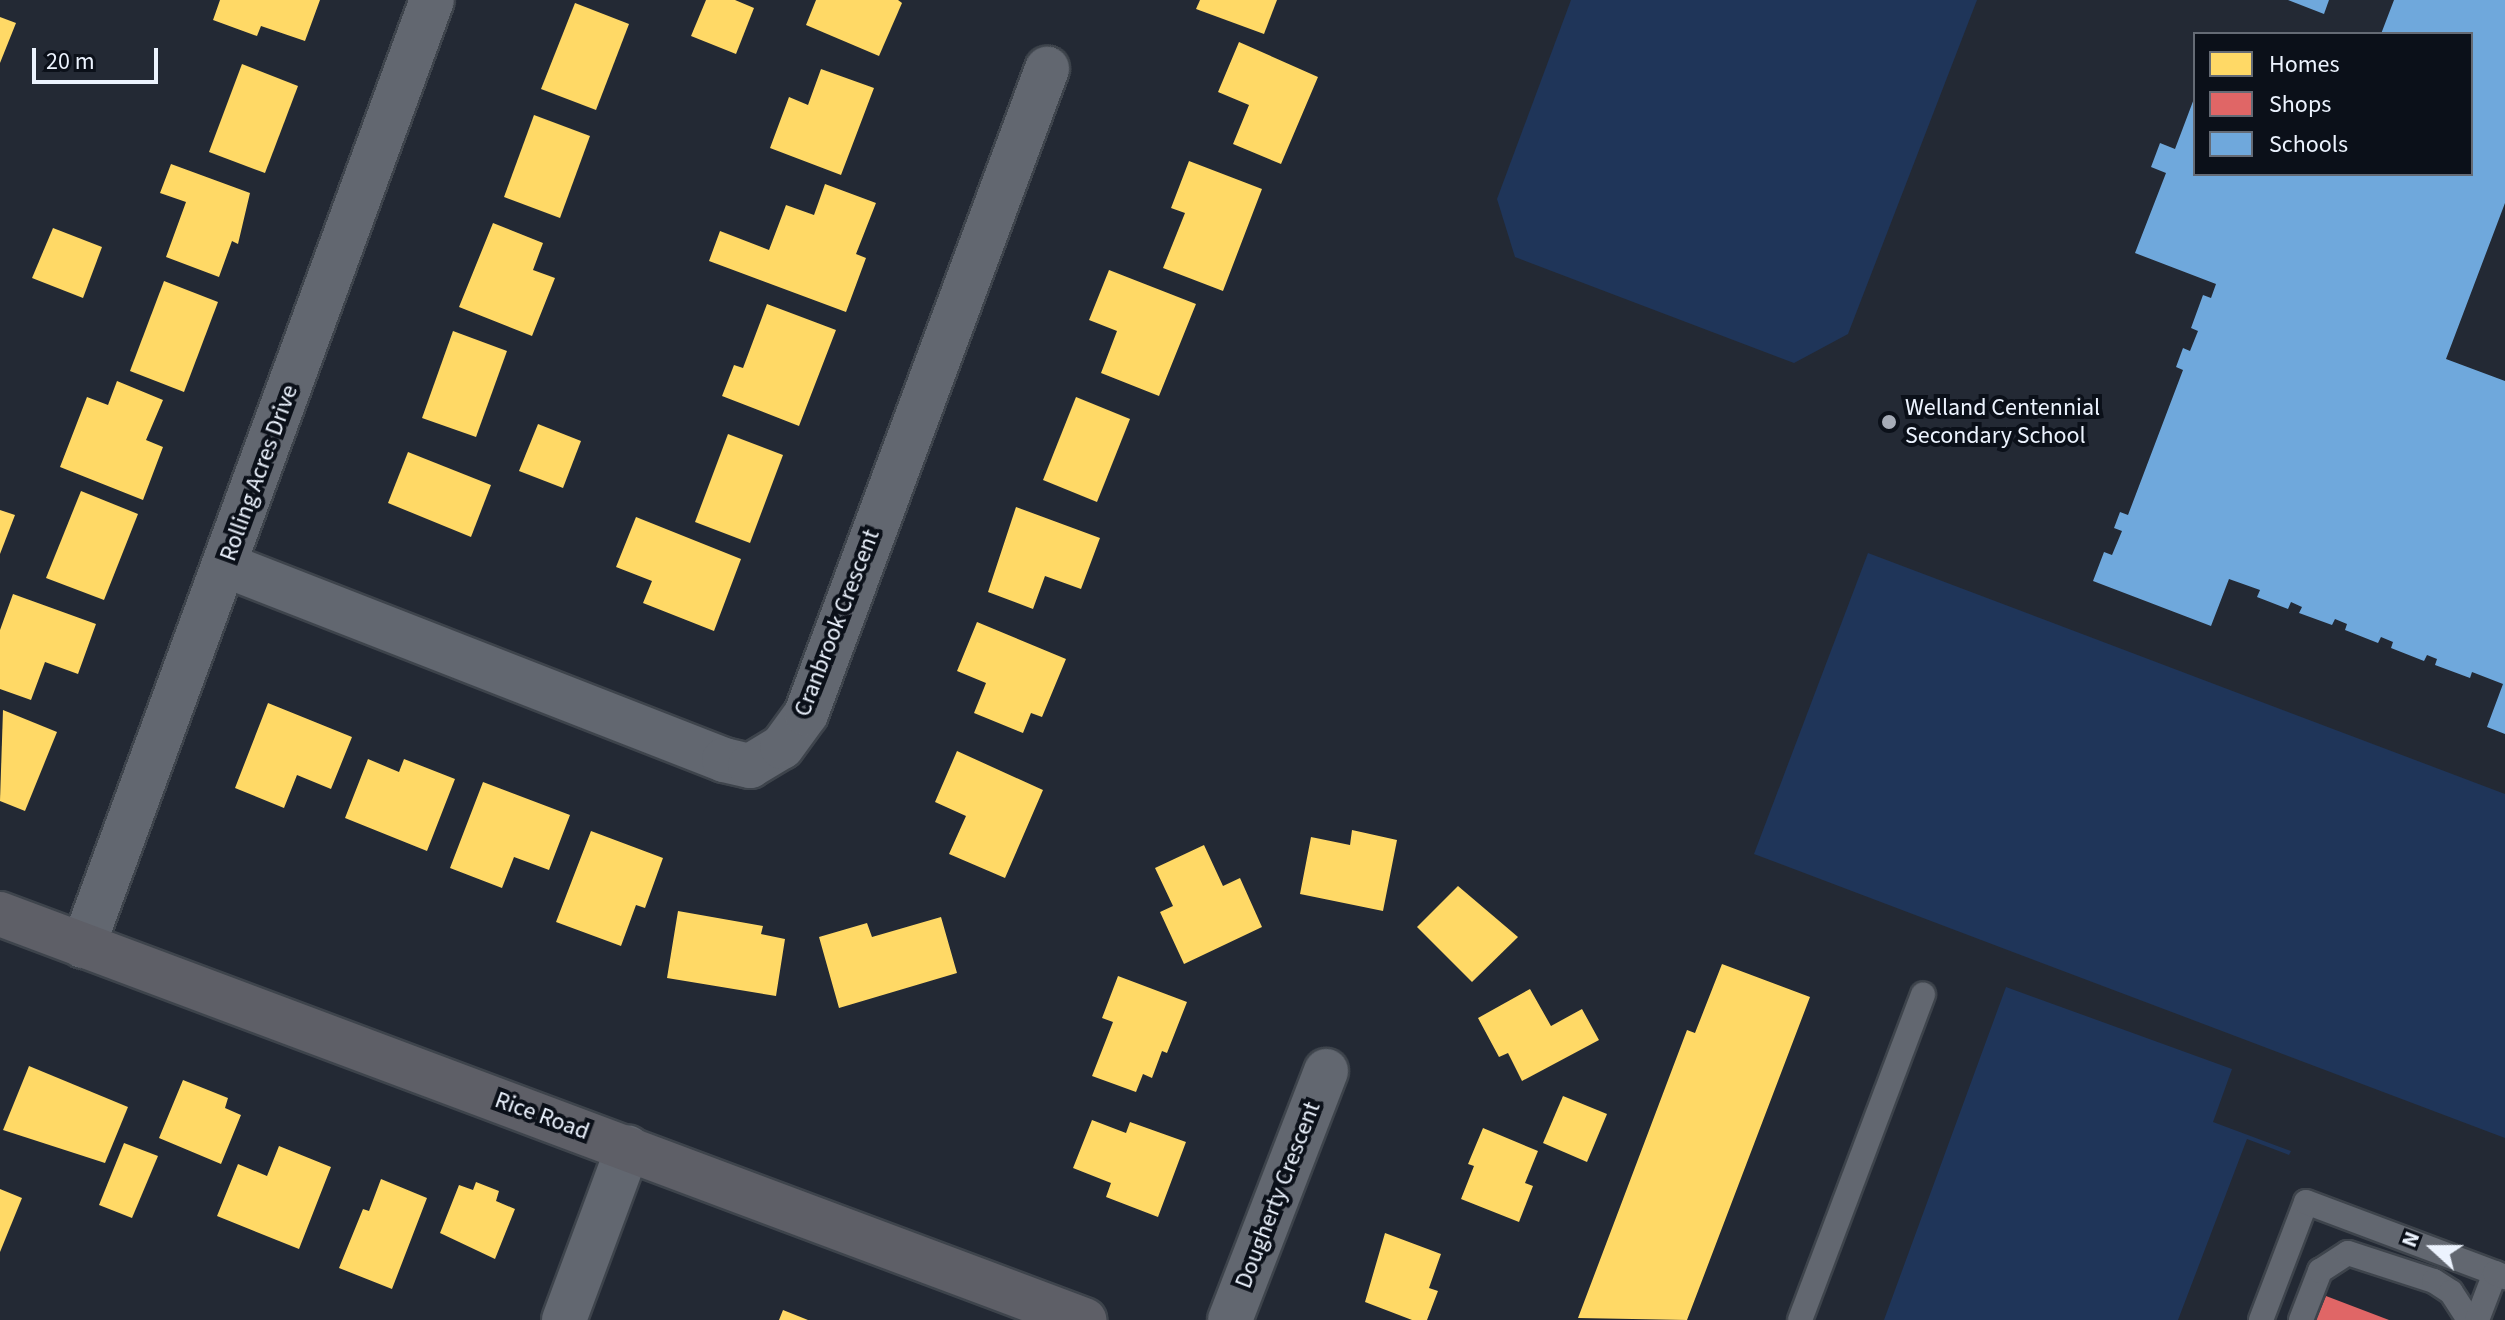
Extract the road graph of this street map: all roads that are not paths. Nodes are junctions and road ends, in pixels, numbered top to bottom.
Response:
1 (432, 0) edge
2 (1047, 69) dead end
3 (225, 565) junction
4 (0, 914) edge
5 (83, 946) junction
6 (1923, 994) dead end
7 (1326, 1071) dead end
8 (628, 1148) junction
9 (2500, 1275) edge
10 (564, 1320) edge
11 (1084, 1320) edge
12 (1230, 1320) edge
13 (1800, 1320) edge
14 (2261, 1320) edge
15 (2301, 1320) edge
16 (2469, 1320) edge
17 (2477, 1320) edge

1 - 3 street, Rolling Acres Drive
2 - 3 street, Cranbrook Crescent
3 - 5 street, Rolling Acres Drive
4 - 5 main road, Rice Road
5 - 8 main road, Rice Road
6 - 13 lane
7 - 12 street, Dougherty Crescent
8 - 10 street
8 - 11 main road, Rice Road
9 - 14 lane
9 - 17 lane
15 - 16 lane

